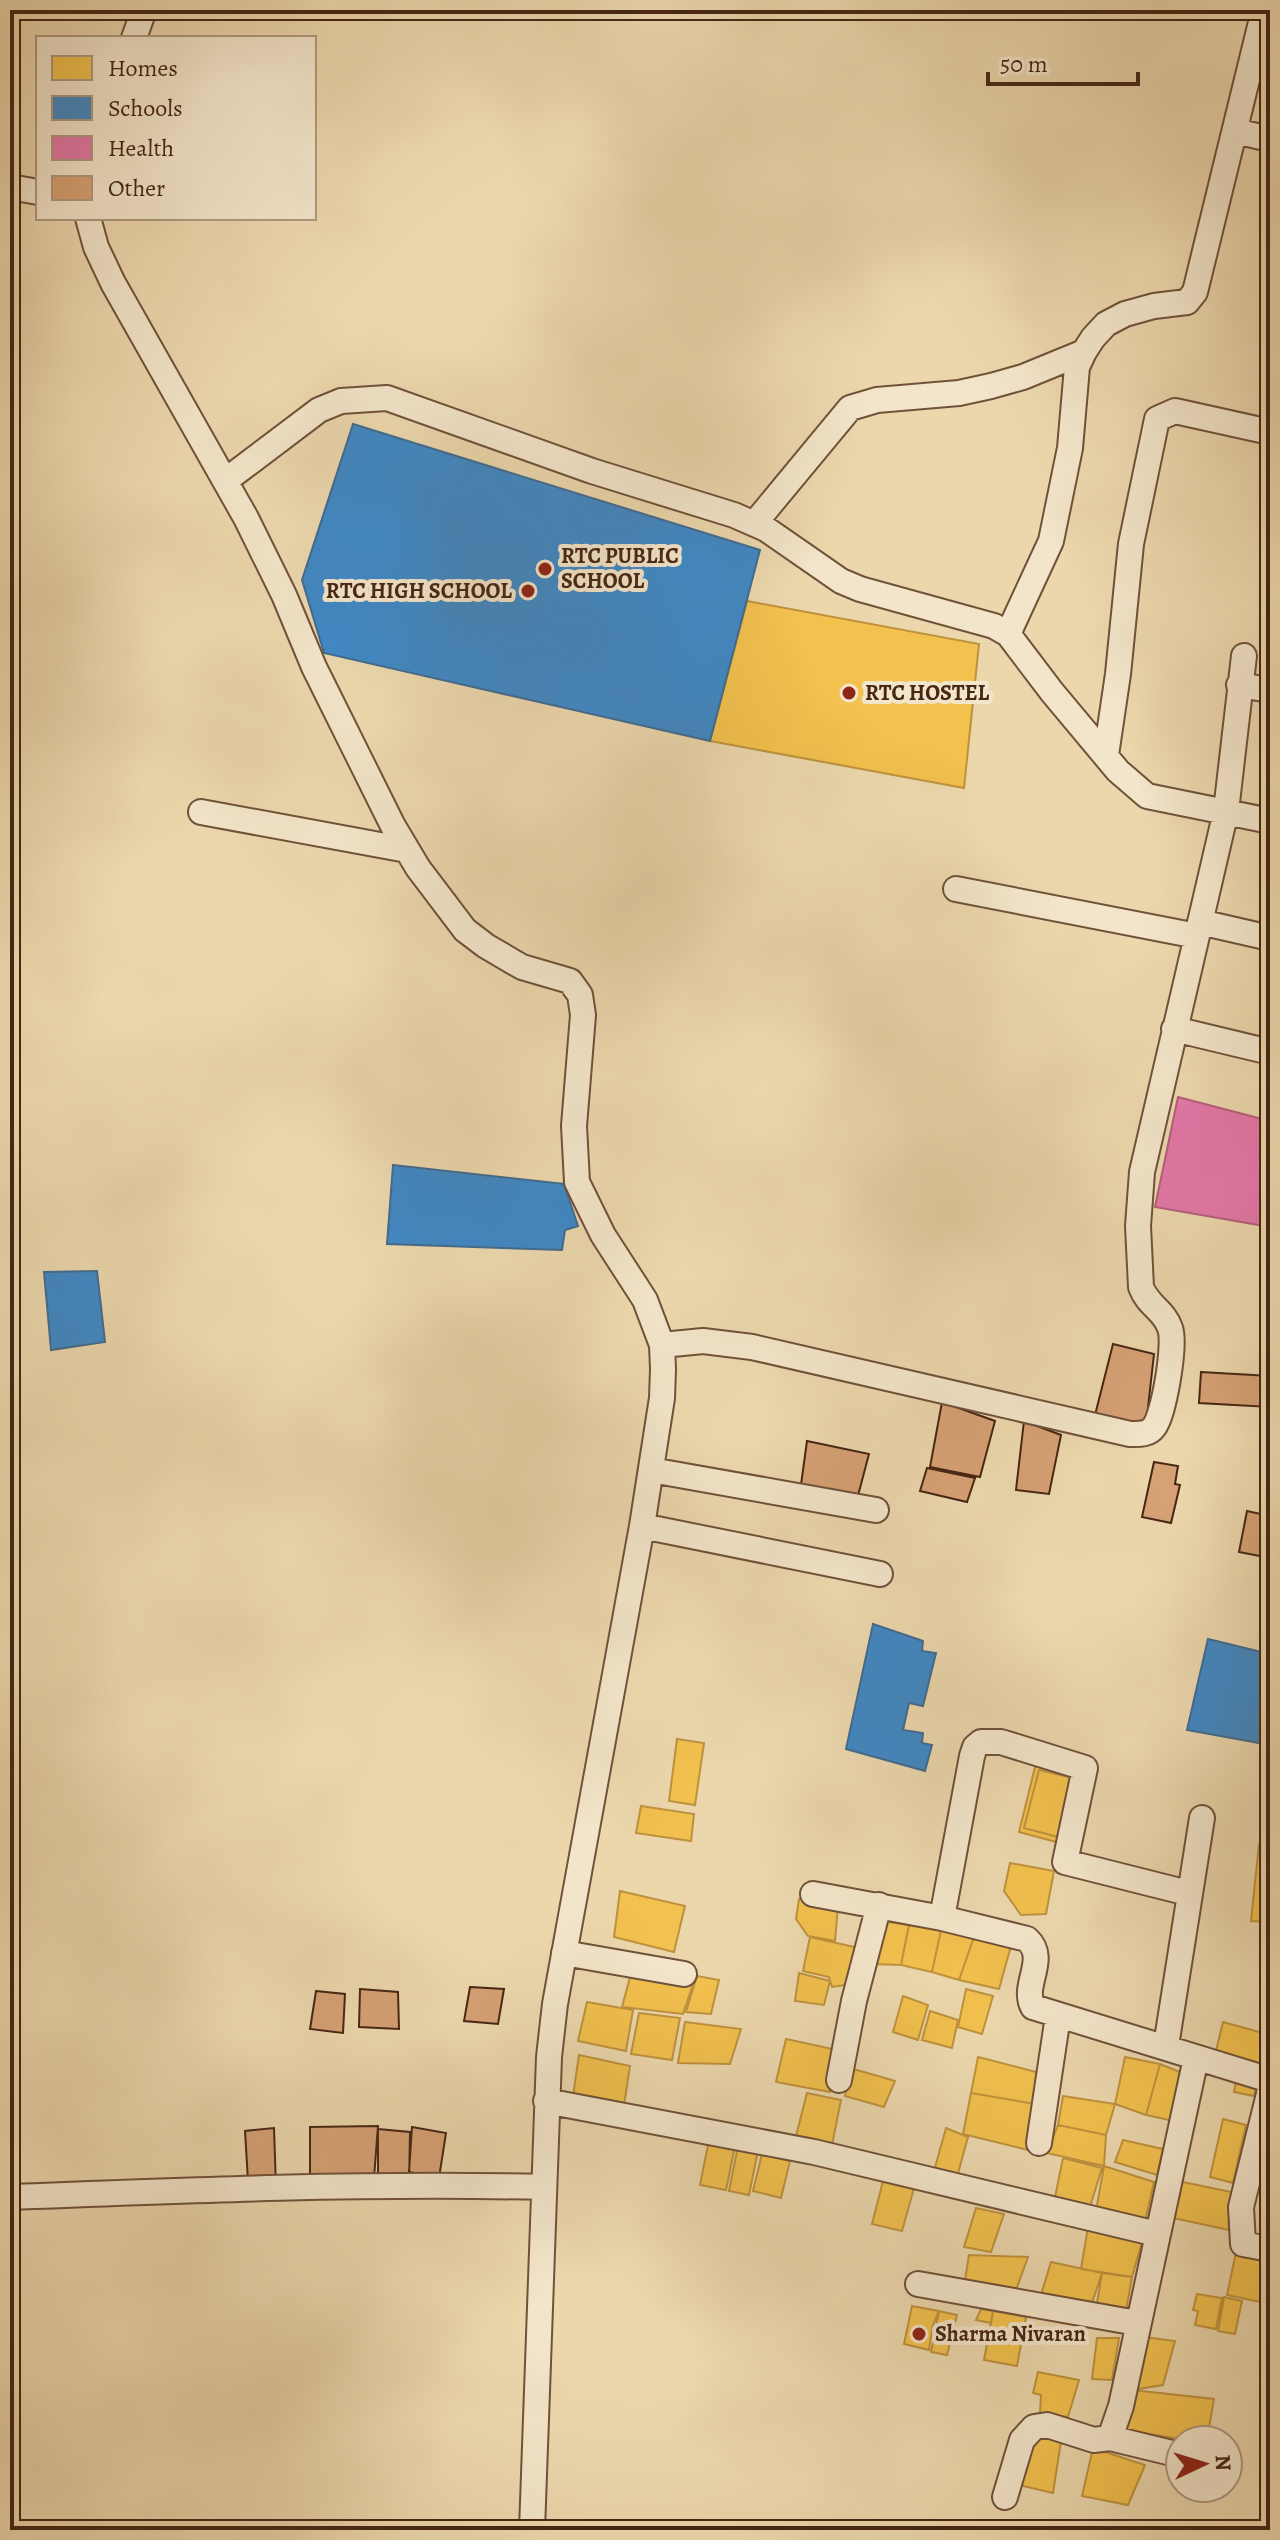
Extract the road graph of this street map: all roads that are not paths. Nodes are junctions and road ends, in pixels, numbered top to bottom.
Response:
1 (144, 10) edge
2 (1264, 10) edge
3 (135, 36) edge
4 (1235, 131) junction
5 (1270, 139) edge
6 (10, 187) edge
7 (36, 192) edge
8 (89, 220) edge
9 (1084, 352) junction
10 (1270, 432) edge
11 (225, 481) junction
12 (754, 524) junction
13 (1008, 634) junction
14 (1244, 656) dead end
15 (1239, 685) junction
16 (1270, 690) edge
17 (1106, 755) junction
18 (1226, 811) junction
19 (201, 812) dead end
20 (1270, 821) edge
21 (407, 850) junction
22 (956, 889) dead end
23 (1198, 929) junction
24 (1270, 938) edge
25 (1174, 1029) junction
26 (1270, 1052) edge
27 (662, 1345) junction
28 (651, 1470) junction
29 (876, 1510) dead end
30 (642, 1526) junction
31 (880, 1574) dead end
32 (1202, 1818) dead end
33 (1188, 1893) junction
34 (813, 1894) dead end
35 (879, 1905) junction
36 (942, 1918) junction
37 (564, 1953) junction
38 (684, 1974) dead end
39 (1058, 2016) junction
40 (1166, 2046) junction
41 (1196, 2058) junction
42 (839, 2080) dead end
43 (1270, 2080) edge
44 (1270, 2090) edge
45 (546, 2101) junction
46 (1039, 2143) dead end
47 (544, 2187) junction
48 (10, 2197) edge
49 (1157, 2234) junction
50 (1270, 2249) edge
51 (918, 2284) dead end
52 (1137, 2323) junction
53 (1110, 2438) junction
54 (1164, 2451) edge
55 (1005, 2497) dead end
56 (532, 2530) edge

1 - 3 street
2 - 4 street
4 - 5 street
4 - 9 street
6 - 7 street
8 - 11 street
9 - 12 street
9 - 13 street
10 - 17 street
11 - 12 street
11 - 21 street
12 - 13 street
13 - 17 street
14 - 15 street
15 - 16 street
15 - 18 street
17 - 18 street
18 - 20 street
18 - 23 street
19 - 21 street
21 - 27 street
22 - 23 street
23 - 24 street
23 - 25 street
25 - 26 street
25 - 27 street
27 - 28 street
28 - 29 street
28 - 30 street
30 - 31 street
30 - 37 street
32 - 33 street
33 - 36 street
33 - 40 street
34 - 35 street
35 - 36 street
35 - 42 street
36 - 39 street
37 - 38 street
37 - 45 street
39 - 40 street
39 - 46 street
40 - 41 street
41 - 43 street
41 - 49 street
44 - 50 street
45 - 47 street
45 - 49 street
47 - 48 street
47 - 56 street
49 - 52 street
51 - 52 street
52 - 53 street
53 - 54 street
53 - 55 street

